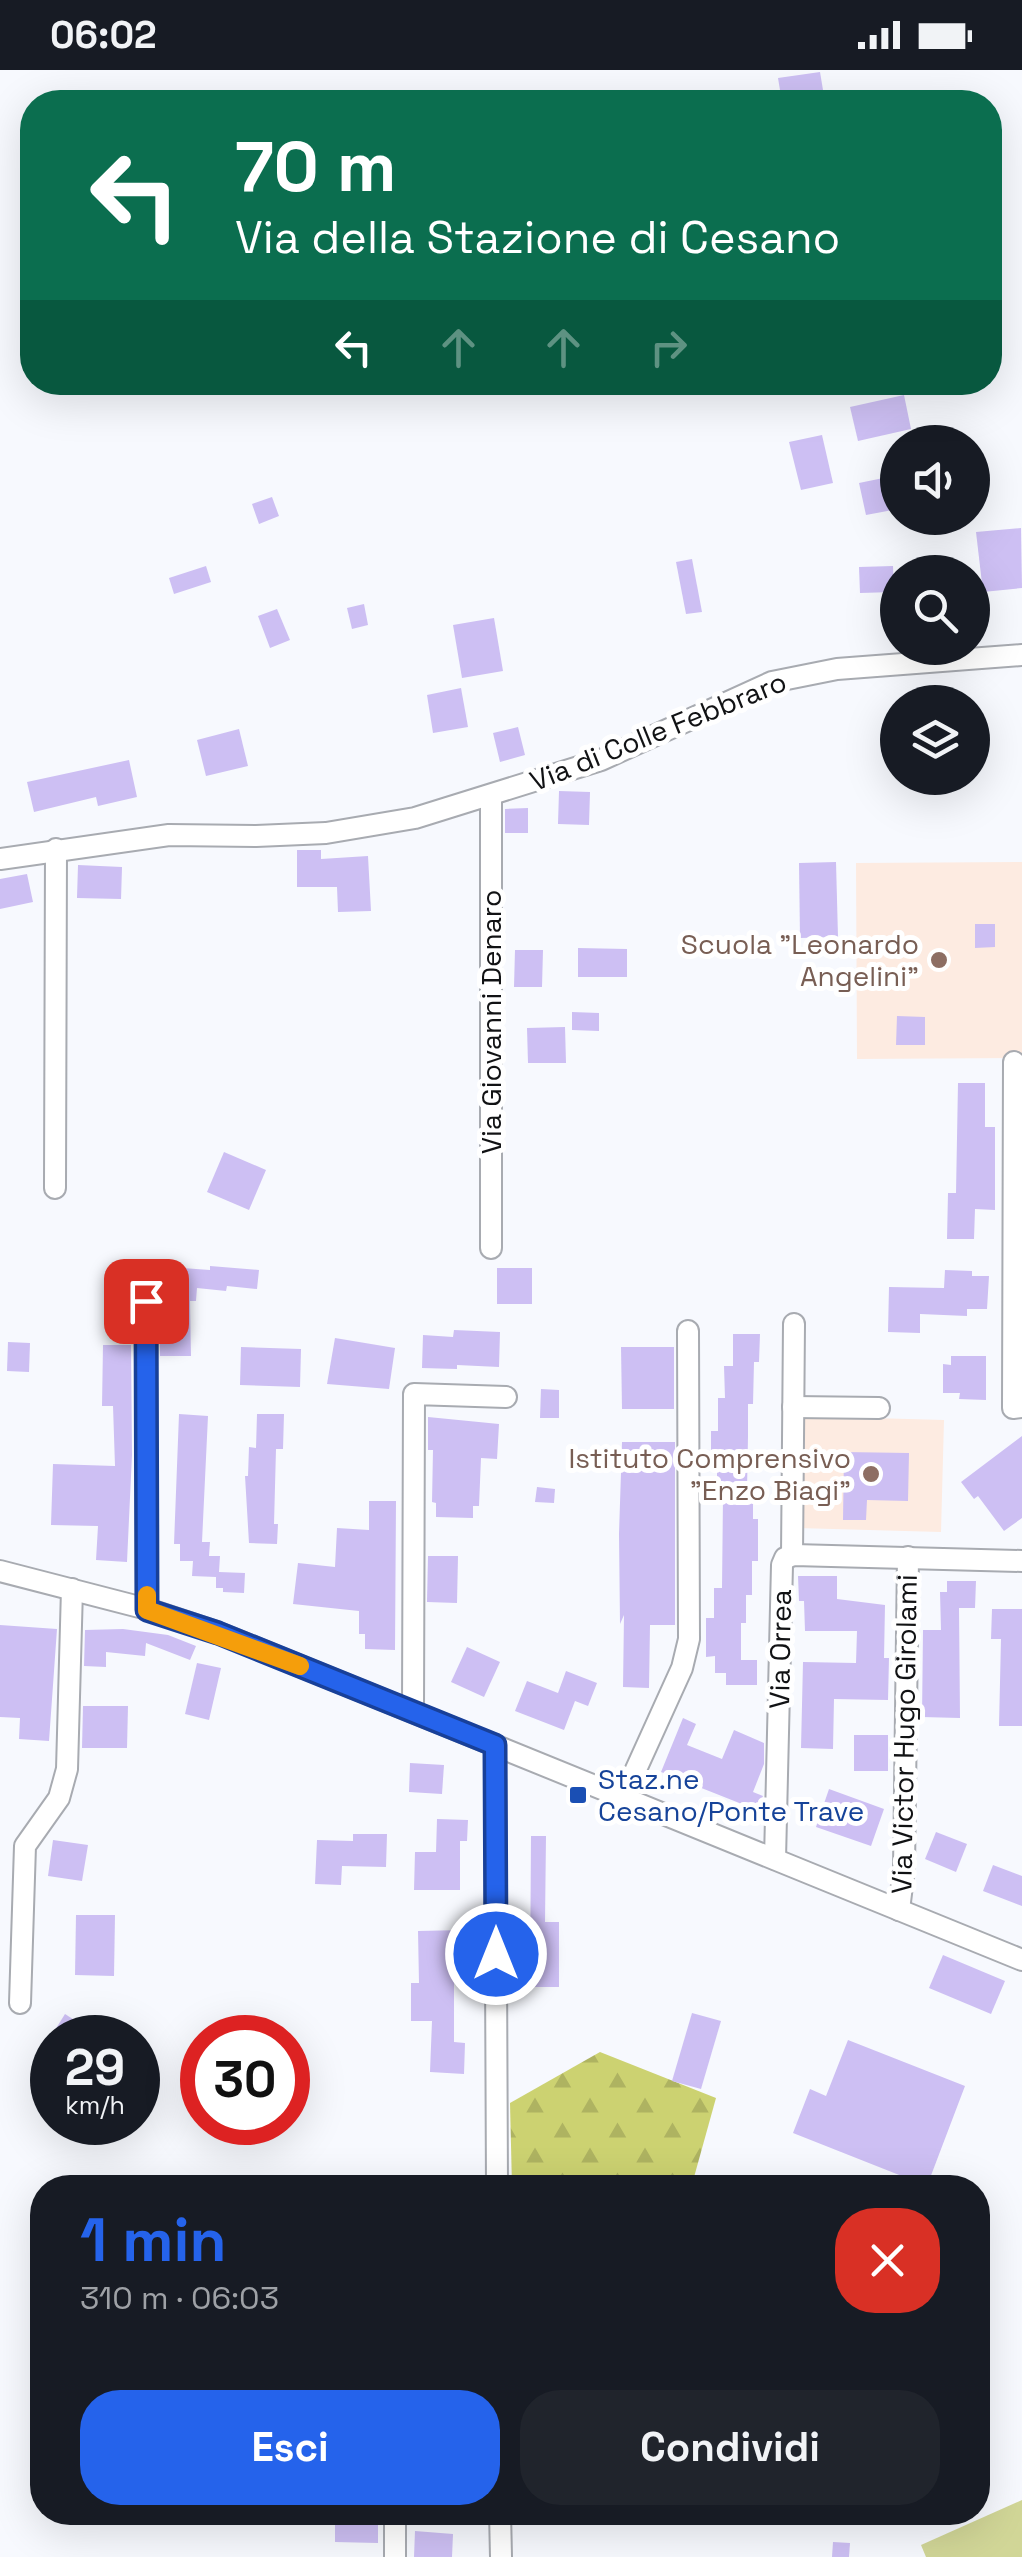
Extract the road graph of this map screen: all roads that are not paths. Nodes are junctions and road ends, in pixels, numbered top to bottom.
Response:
1 (1022, 655) edge
2 (492, 796) junction
3 (56, 849) junction
4 (0, 858) edge
5 (1014, 1062) dead end
6 (54, 1188) dead end
7 (491, 1248) dead end
8 (146, 1301) dead end
9 (794, 1324) dead end
10 (688, 1332) dead end
11 (506, 1398) dead end
12 (794, 1407) junction
13 (879, 1408) dead end
14 (1022, 1408) edge
15 (792, 1555) junction
16 (908, 1557) junction
17 (1022, 1561) edge
18 (0, 1572) edge
19 (72, 1590) junction
20 (147, 1610) junction
21 (413, 1711) junction
22 (495, 1745) junction
23 (624, 1798) junction
24 (775, 1859) junction
25 (899, 1910) junction
26 (1022, 1960) edge
27 (20, 2003) dead end
28 (497, 2175) edge
29 (395, 2525) edge
30 (500, 2525) edge
31 (395, 2557) edge
32 (501, 2557) edge

1 - 2 street, Via di Colle Febbraro
2 - 3 street, Via di Colle Febbraro
2 - 7 street, Via Giovanni Denaro
3 - 4 street, Via di Colle Febbraro
3 - 6 street
5 - 14 street
8 - 20 street
9 - 12 street
10 - 23 street
11 - 21 street
12 - 13 street
12 - 15 street
15 - 16 street, Via Orrea
15 - 24 street, Via Orrea
16 - 17 street, Via Orrea
16 - 25 street, Via Victor Hugo Girolami
18 - 19 street
19 - 20 street
19 - 27 street
20 - 21 street
21 - 22 street
22 - 23 street
22 - 28 street
23 - 24 street
24 - 25 street
25 - 26 street
29 - 31 street
30 - 32 street

